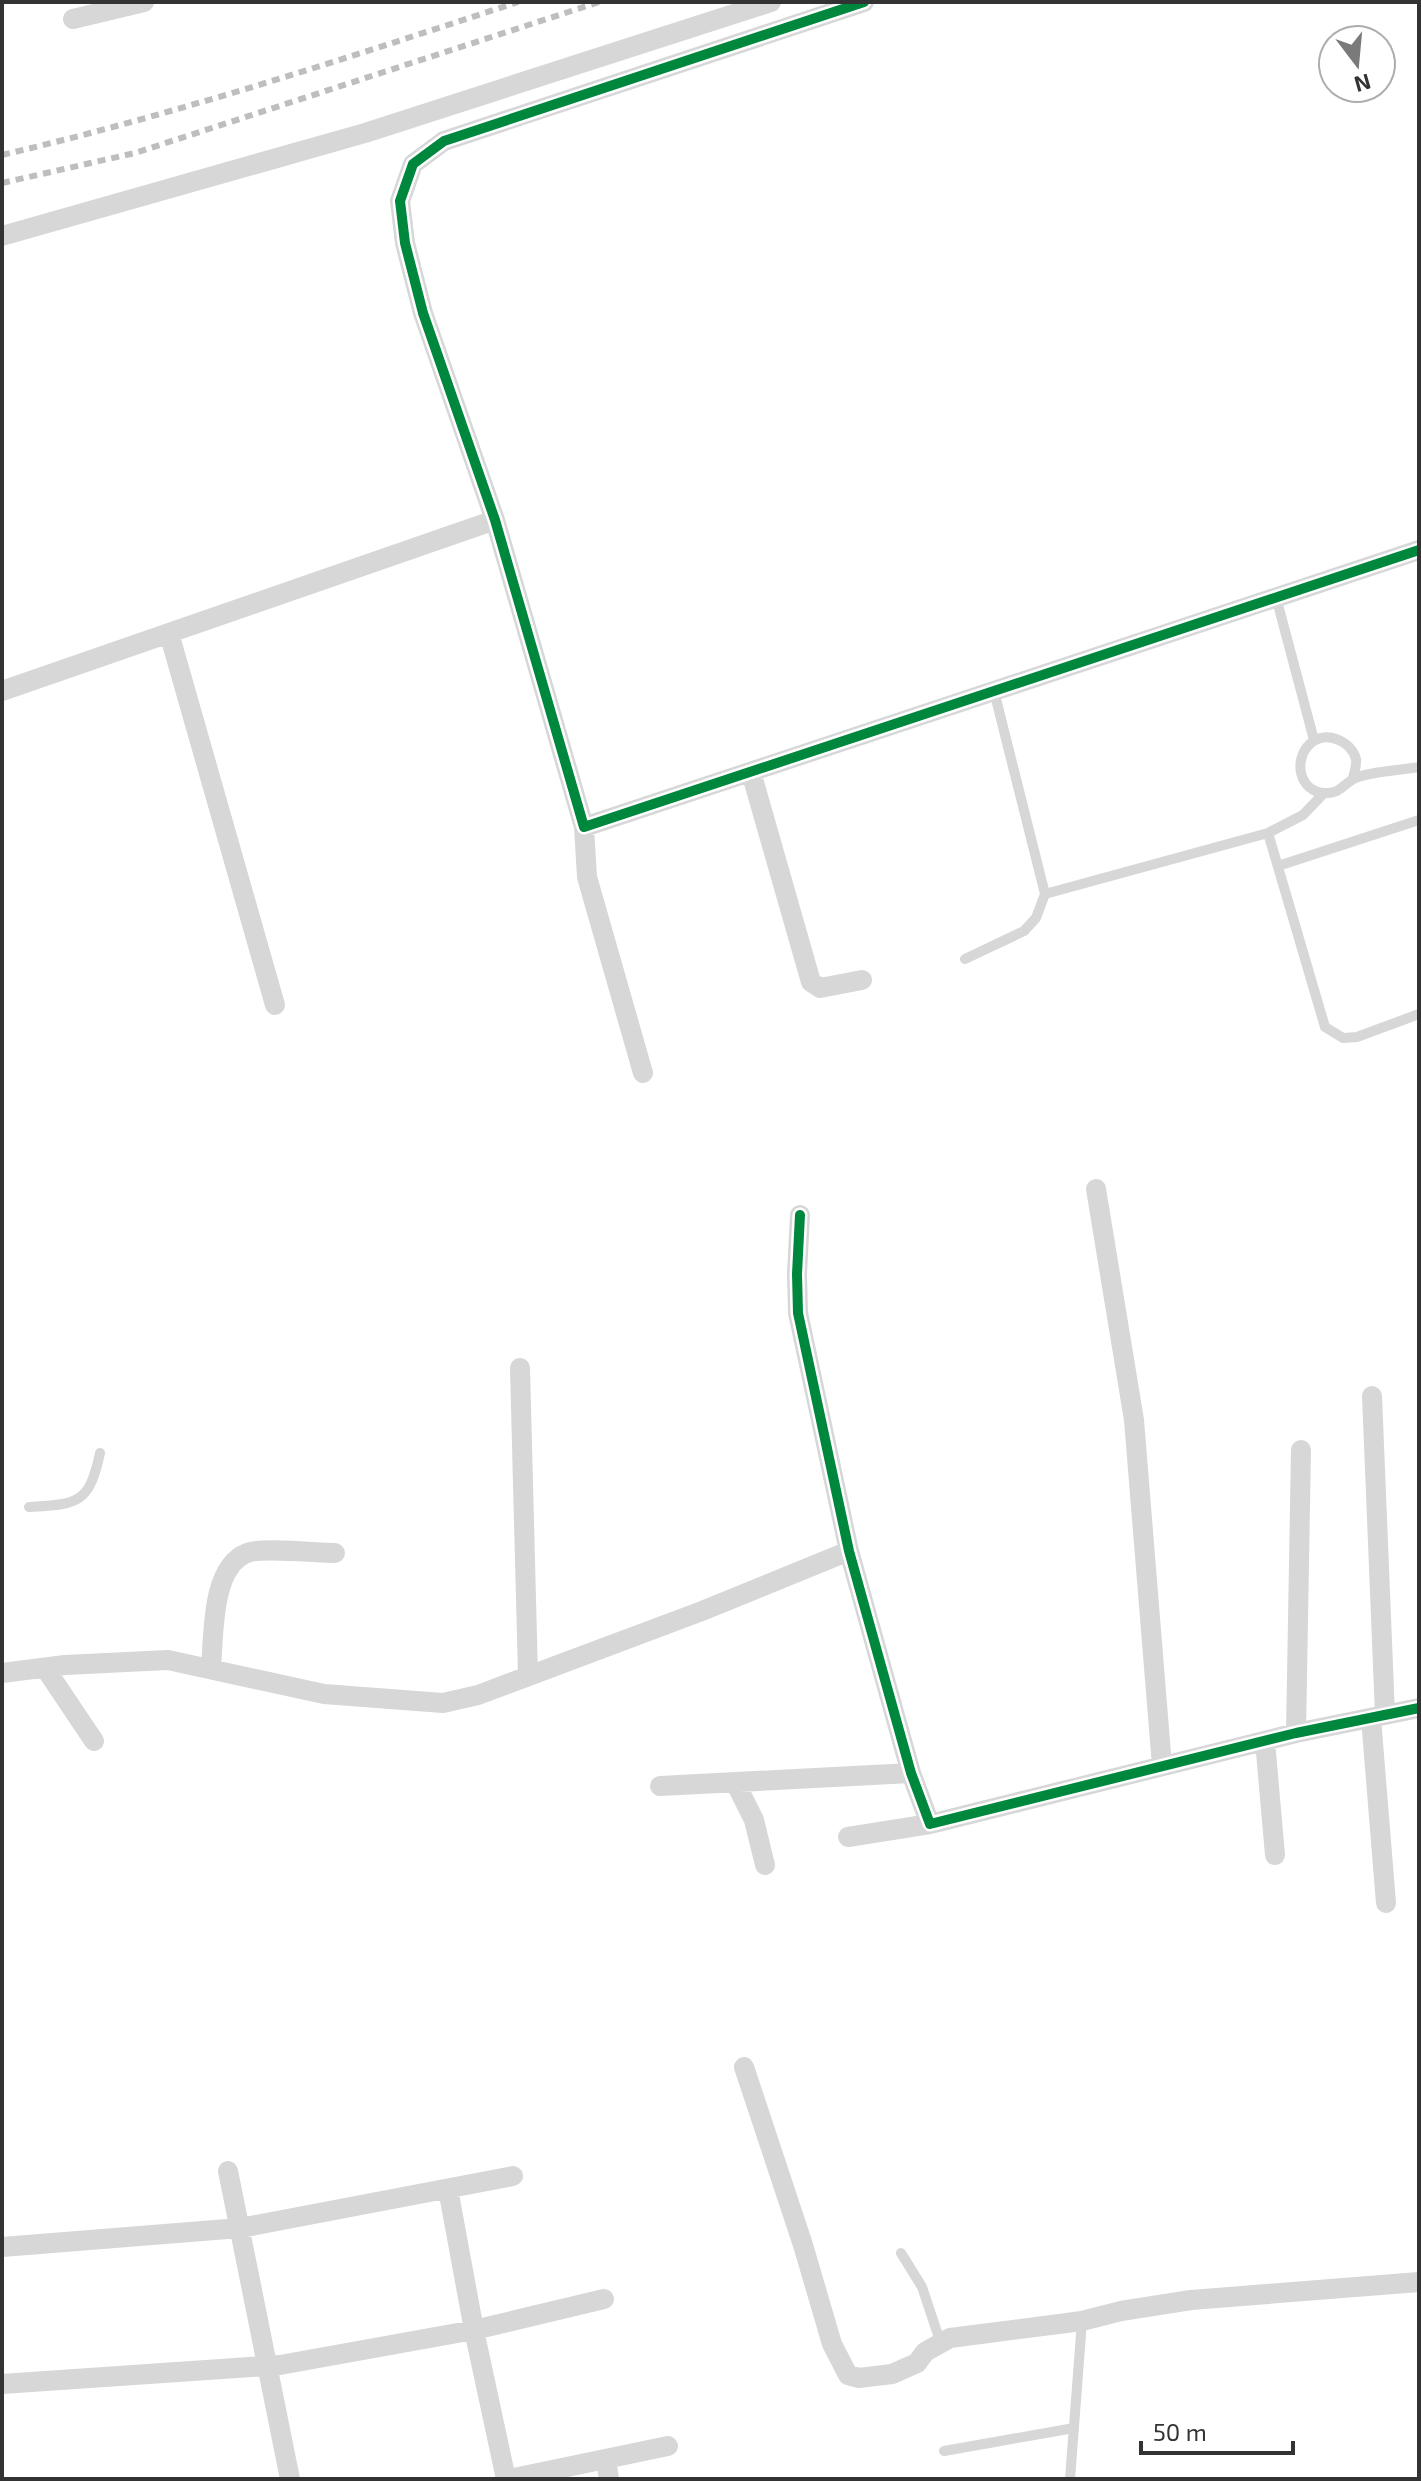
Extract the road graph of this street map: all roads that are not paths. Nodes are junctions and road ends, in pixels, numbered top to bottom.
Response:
1 (144, 2) edge
2 (771, 2) edge
3 (864, 2) edge
4 (73, 19) dead end
5 (2, 234) edge
6 (495, 520) junction
7 (1419, 550) edge
8 (1276, 597) junction
9 (169, 633) junction
10 (2, 691) edge
11 (994, 691) junction
12 (1314, 740) junction
13 (1419, 767) edge
14 (751, 772) junction
15 (1353, 778) junction
16 (1323, 794) junction
17 (1419, 820) edge
18 (584, 827) junction
19 (1268, 833) junction
20 (1278, 866) junction
21 (1045, 894) junction
22 (965, 959) dead end
23 (862, 980) dead end
24 (275, 1005) dead end
25 (1419, 1014) edge
26 (643, 1073) dead end
27 (1096, 1189) dead end
28 (800, 1215) dead end
29 (520, 1368) dead end
30 (1372, 1396) dead end
31 (1301, 1450) dead end
32 (100, 1453) dead end
33 (29, 1507) dead end
34 (849, 1551) junction
35 (335, 1553) dead end
36 (211, 1667) junction
37 (45, 1668) junction
38 (2, 1673) edge
39 (528, 1676) junction
40 (1419, 1708) edge
41 (1378, 1716) junction
42 (1296, 1733) junction
43 (94, 1741) dead end
44 (1265, 1741) junction
45 (1162, 1766) junction
46 (911, 1773) junction
47 (736, 1784) junction
48 (660, 1786) dead end
49 (930, 1824) junction
50 (848, 1837) dead end
51 (1275, 1855) dead end
52 (765, 1865) dead end
53 (1386, 1903) dead end
54 (744, 2067) dead end
55 (228, 2171) dead end
56 (513, 2176) dead end
57 (448, 2189) junction
58 (240, 2228) junction
59 (2, 2247) edge
60 (901, 2253) dead end
61 (1419, 2282) edge
62 (604, 2299) dead end
63 (1082, 2321) junction
64 (474, 2330) junction
65 (940, 2341) junction
66 (268, 2366) junction
67 (2, 2384) edge
68 (1074, 2428) junction
69 (668, 2446) dead end
70 (944, 2451) dead end
71 (607, 2469) edge
72 (585, 2471) edge
73 (290, 2479) edge
74 (507, 2479) edge
75 (1070, 2479) edge

1 - 4 street
2 - 5 street
3 - 6 street
6 - 9 street
6 - 18 street
7 - 8 street
8 - 11 street
8 - 12 lane
9 - 10 street
9 - 24 street
11 - 14 street
11 - 21 lane
12 - 15 lane
12 - 16 lane
13 - 15 lane
14 - 18 street
14 - 23 street
15 - 16 lane
16 - 19 lane
17 - 20 lane
18 - 26 street
19 - 20 lane
19 - 21 lane
20 - 25 lane
21 - 22 lane
27 - 45 street
28 - 34 street
29 - 39 street
30 - 41 street
31 - 42 street
32 - 33 lane
34 - 39 street
34 - 46 street
35 - 36 street
36 - 37 street
36 - 39 street
37 - 38 street
37 - 43 street
40 - 41 street
41 - 42 street
41 - 53 street
42 - 44 street
44 - 45 street
44 - 51 street
45 - 49 street
46 - 47 street
46 - 49 street
47 - 48 street
47 - 52 street
49 - 50 street
54 - 65 street
55 - 58 street
56 - 57 street
57 - 58 street
57 - 64 street
58 - 59 street
58 - 66 street
60 - 65 lane
61 - 63 street
62 - 64 street
63 - 65 street
63 - 68 lane
64 - 66 street
64 - 74 street
66 - 67 street
66 - 73 street
68 - 70 lane
68 - 75 lane
69 - 71 street
71 - 72 street
72 - 74 street

